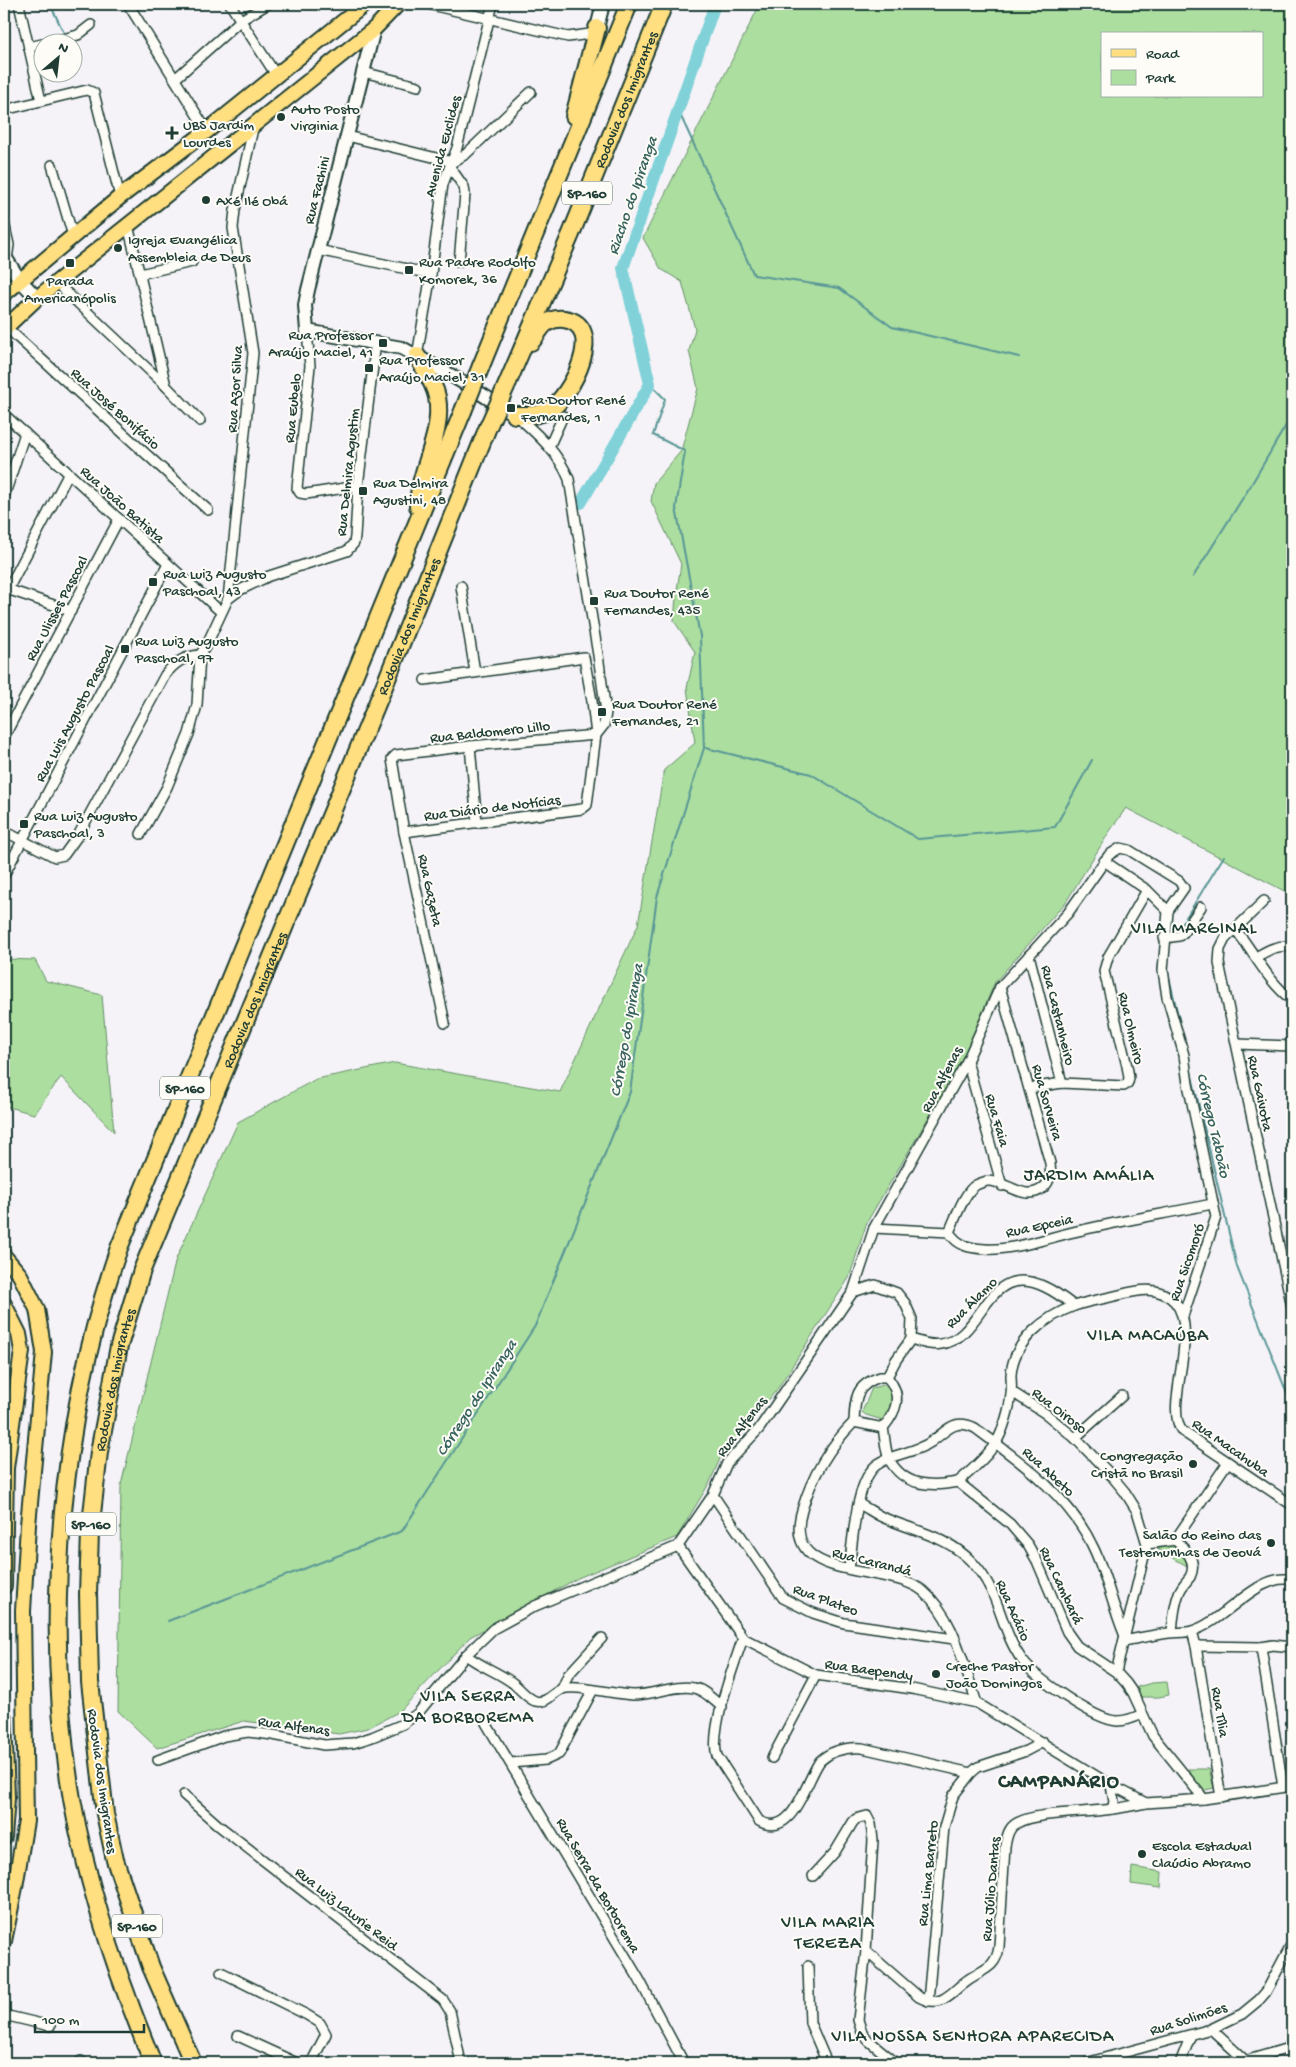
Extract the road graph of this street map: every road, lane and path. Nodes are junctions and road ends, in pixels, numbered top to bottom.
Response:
1 (19, 4) edge
2 (230, 4) edge
3 (268, 4) edge
4 (365, 4) edge
5 (398, 4) edge
6 (427, 4) edge
7 (493, 4) edge
8 (603, 4) edge
9 (629, 4) edge
10 (664, 4) edge
11 (131, 5) edge
12 (490, 18) junction
13 (241, 20) junction
14 (92, 25) dead end
15 (597, 28) junction
16 (374, 29) junction
17 (81, 32) edge
18 (32, 46) edge
19 (29, 47) junction
20 (363, 72) junction
21 (276, 75) junction
22 (175, 79) junction
23 (418, 86) dead end
24 (531, 92) dead end
25 (41, 101) junction
26 (4, 110) edge
27 (254, 124) junction
28 (207, 131) junction
29 (347, 136) junction
30 (452, 164) junction
31 (52, 165) dead end
32 (557, 179) junction
33 (120, 197) junction
34 (4, 222) edge
35 (128, 225) junction
36 (73, 236) junction
37 (318, 250) junction
38 (5, 260) edge
39 (192, 262) dead end
40 (459, 262) dead end
41 (140, 274) junction
42 (431, 274) junction
43 (19, 280) junction
44 (63, 289) dead end
45 (4, 294) edge
46 (36, 298) junction
47 (5, 328) edge
48 (307, 330) junction
49 (376, 342) junction
50 (522, 347) junction
51 (417, 356) junction
52 (166, 386) junction
53 (515, 415) junction
54 (7, 416) dead end
55 (563, 416) dead end
56 (200, 421) dead end
57 (25, 434) junction
58 (550, 447) junction
59 (68, 473) junction
60 (358, 486) junction
61 (4, 497) edge
62 (208, 510) dead end
63 (119, 519) junction
64 (417, 522) junction
65 (168, 564) junction
66 (461, 586) dead end
67 (5, 592) edge
68 (228, 599) junction
69 (71, 611) junction
70 (222, 612) junction
71 (200, 655) junction
72 (475, 672) junction
73 (425, 680) dead end
74 (596, 735) junction
75 (4, 736) edge
76 (470, 746) junction
77 (391, 763) joint
78 (477, 823) junction
79 (4, 831) edge
80 (404, 832) junction
81 (141, 834) dead end
82 (22, 840) junction
83 (1104, 861) junction
84 (4, 875) edge
85 (1147, 890) junction
86 (1264, 901) dead end
87 (1201, 907) dead end
88 (1168, 911) junction
89 (1236, 930) junction
90 (1164, 938) junction
91 (1292, 947) edge
92 (1030, 955) junction
93 (1256, 957) junction
94 (1000, 987) junction
95 (1292, 1000) edge
96 (445, 1023) dead end
97 (1237, 1044) junction
98 (1292, 1046) edge
99 (967, 1061) junction
100 (1062, 1083) junction
101 (1030, 1088) junction
102 (1002, 1186) junction
103 (1212, 1204) junction
104 (874, 1228) junction
105 (949, 1232) junction
106 (4, 1256) edge
107 (1284, 1270) junction
108 (1292, 1276) edge
109 (853, 1292) junction
110 (4, 1304) edge
111 (1074, 1306) junction
112 (1292, 1307) edge
113 (1183, 1316) junction
114 (911, 1339) junction
115 (888, 1377) junction
116 (1012, 1392) junction
117 (1122, 1396) dead end
118 (854, 1422) junction
119 (883, 1428) junction
120 (1074, 1438) junction
121 (996, 1444) junction
122 (889, 1458) junction
123 (1228, 1462) junction
124 (958, 1482) junction
125 (714, 1495) junction
126 (859, 1504) junction
127 (1292, 1505) edge
128 (5, 1516) edge
129 (1175, 1540) junction
130 (1147, 1544) junction
131 (678, 1546) junction
132 (849, 1570) junction
133 (1292, 1580) edge
134 (4, 1586) edge
135 (1172, 1632) junction
136 (1192, 1632) junction
137 (602, 1638) dead end
138 (743, 1638) junction
139 (1124, 1638) junction
140 (954, 1640) junction
141 (1196, 1646) junction
142 (1261, 1647) junction
143 (1292, 1647) edge
144 (466, 1655) junction
145 (1116, 1672) junction
146 (816, 1675) junction
147 (562, 1689) junction
148 (593, 1690) junction
149 (976, 1703) junction
150 (722, 1707) junction
151 (1142, 1714) junction
152 (4, 1718) edge
153 (486, 1723) dead end
154 (1043, 1742) junction
155 (772, 1758) dead end
156 (158, 1760) dead end
157 (511, 1763) junction
158 (970, 1773) junction
159 (1111, 1785) junction
160 (1288, 1786) edge
161 (184, 1794) dead end
162 (1221, 1797) junction
163 (1204, 1799) junction
164 (1146, 1803) junction
165 (1112, 1809) junction
166 (25, 1829) junction
167 (4, 1837) edge
168 (4, 1841) edge
169 (813, 1876) dead end
170 (4, 1941) edge
171 (1292, 1943) edge
172 (866, 1951) junction
173 (808, 1966) dead end
174 (221, 1972) dead end
175 (928, 2001) junction
176 (4, 2015) edge
177 (50, 2026) dead end
178 (1211, 2029) junction
179 (1191, 2034) junction
180 (238, 2036) dead end
181 (1292, 2047) edge
182 (1246, 2062) edge
183 (153, 2063) edge
184 (193, 2063) edge
185 (297, 2063) edge
186 (312, 2063) edge
187 (461, 2063) edge
188 (684, 2063) edge
189 (826, 2063) edge
190 (896, 2063) edge
191 (1086, 2063) edge
192 (1180, 2063) edge

1 - 19 street
2 - 13 street
3 - 13 street
4 - 21 main road
5 - 16 main road
6 - 12 street
7 - 12 street, Avenida Euclides
8 - 15 street
9 - 32 highway, Rodovia dos Imigrantes / SP-160
10 - 50 highway, Rodovia dos Imigrantes / SP-160
11 - 22 street
12 - 15 street
12 - 30 street, Avenida Euclides
13 - 21 street
13 - 22 street
14 - 17 street
15 - 32 highway
16 - 20 street, Rua Fachini
16 - 27 main road
18 - 19 street
19 - 25 street
20 - 23 street
20 - 29 street, Rua Fachini
21 - 28 main road
22 - 28 street
24 - 30 street
25 - 26 street
25 - 33 street
27 - 35 main road
27 - 68 street, Rua Azor Silva
28 - 33 main road
29 - 30 street
29 - 37 street, Rua Fachini
30 - 40 street
30 - 42 street, Avenida Euclides
31 - 36 street
32 - 64 highway, Rodovia dos Imigrantes / SP-160, bridge
33 - 36 main road
34 - 38 street
35 - 41 street
35 - 46 main road
36 - 43 main road
37 - 42 street
37 - 48 street, Rua Fachini
38 - 43 street
39 - 41 street
41 - 52 street
42 - 51 street, Avenida Euclides
43 - 45 main road
43 - 46 street
44 - 52 street
46 - 47 main road
47 - 62 street, Rua José Bonifácio
48 - 49 street
48 - 60 street, Rua Eubelo
49 - 51 street
49 - 60 street, Rua Delmira Agustim
50 - 53 highway
50 - 184 highway, Rodovia dos Imigrantes / SP-160, bridge
51 - 53 street
51 - 64 highway
52 - 56 street
53 - 58 street
54 - 57 street, Rua João Batista
55 - 58 street
57 - 59 street, Rua João Batista
57 - 61 street
58 - 74 street
59 - 63 street, Rua João Batista
59 - 67 street
60 - 68 street, Rua Delmira Agustim
63 - 65 street, Rua João Batista
63 - 69 street, Rua Ulisses Pascoal
64 - 183 highway, Rodovia dos Imigrantes / SP-160
65 - 70 street, Rua João Batista
65 - 82 street, Rua Luis Augusto Pascoal
66 - 72 street
67 - 69 street
68 - 70 street
69 - 75 street, Rua Ulisses Pascoal
70 - 71 street
71 - 81 street
71 - 82 street
72 - 73 street
72 - 74 street
74 - 76 street, Rua Baldomero Lillo
74 - 78 street, Rua Diário de Notícias
76 - 77 street, Rua Baldomero Lillo
76 - 78 street
77 - 80 street, Rua Gazeta
78 - 80 street, Rua Diário de Notícias
79 - 82 street
80 - 96 street, Rua Gazeta
82 - 84 street, Rua Luis Augusto Pascoal
83 - 85 street
83 - 88 street, Rua Alfenas
83 - 92 street, Rua Alfenas
85 - 88 street
85 - 100 street, Rua Olmeiro
86 - 89 street, Rua Gaivota
87 - 90 street
88 - 90 street
89 - 93 street
89 - 97 street, Rua Gaivota
90 - 103 street
91 - 93 street
92 - 94 street, Rua Alfenas
92 - 100 street, Rua Castanheiro
93 - 95 street
94 - 99 street, Rua Alfenas
94 - 101 street, Rua Sorveira
97 - 98 street
97 - 107 street, Rua Gaivota
99 - 102 street, Rua Faia
99 - 104 street, Rua Alfenas
100 - 101 street, Rua Olmeiro
101 - 102 street, Rua Sorveira
102 - 105 street, Rua Sorveira
103 - 105 street, Rua Epceia
103 - 113 street, Rua Sicomoró
104 - 105 street
104 - 109 street, Rua Alfenas
106 - 166 main road
107 - 108 street
107 - 112 street, Rua Gaivota
109 - 114 street
109 - 125 street, Rua Alfenas
110 - 128 main road
111 - 113 street
111 - 114 street, Rua Álamo
111 - 116 street
113 - 123 street, Rua Macahuba
114 - 115 street
115 - 118 street
115 - 119 street
116 - 120 street, Rua Oiroso
116 - 121 street
117 - 120 street
118 - 119 street
118 - 132 street, Rua Carandá
119 - 122 street
120 - 130 street, Rua Oiroso
121 - 122 street, Rua Abeto
121 - 124 street
121 - 139 street, Rua Abeto
122 - 124 street
122 - 126 street, Rua Abeto
123 - 127 street, Rua Macahuba
123 - 129 street
124 - 145 street, Rua Cambará
125 - 131 street, Rua Alfenas
125 - 140 street, Rua Plateo
126 - 132 street, Rua Abeto
126 - 151 street, Rua Acácio
128 - 134 main road
129 - 130 street
129 - 135 street
130 - 139 street
131 - 138 street, Rua Baependy
131 - 144 street, Rua Alfenas
132 - 140 street, Rua Carandá
133 - 136 street
135 - 136 street
135 - 139 street
136 - 141 street, Rua Tília
137 - 147 street
138 - 146 street, Rua Baependy
138 - 150 street
139 - 145 street
140 - 149 street, Rua Carandá
141 - 142 street
141 - 162 street, Rua Tília
142 - 143 street
142 - 160 street
144 - 147 street
144 - 156 street, Rua Alfenas
145 - 151 street, Rua Cambará
146 - 149 street, Rua Baependy
146 - 155 street
147 - 148 street
148 - 150 street
148 - 157 street
149 - 154 street, Rua Baependy
150 - 158 street
151 - 163 street, Rua Cambará
152 - 167 main road
153 - 157 street, Rua Serra da Borborema
154 - 158 street, Rua Lima Barreto
154 - 159 street, Rua Baependy
157 - 188 street, Rua Serra da Borborema
158 - 175 street, Rua Lima Barreto
159 - 164 street, Rua Baependy
159 - 165 street
160 - 162 street
161 - 187 street, Rua Luiz Lawrie Reid
162 - 163 street
163 - 164 street
164 - 165 street, Rua Júlio Dantas
165 - 175 street, Rua Júlio Dantas
166 - 168 street
166 - 170 main road
169 - 172 street
171 - 178 street, Rua Solimões
172 - 175 street
172 - 190 street
173 - 189 street
174 - 186 street
176 - 177 street
178 - 179 street, Rua Solimões
178 - 182 street
179 - 191 street, Rua Solimões
179 - 192 street
180 - 185 street
181 - 182 street

